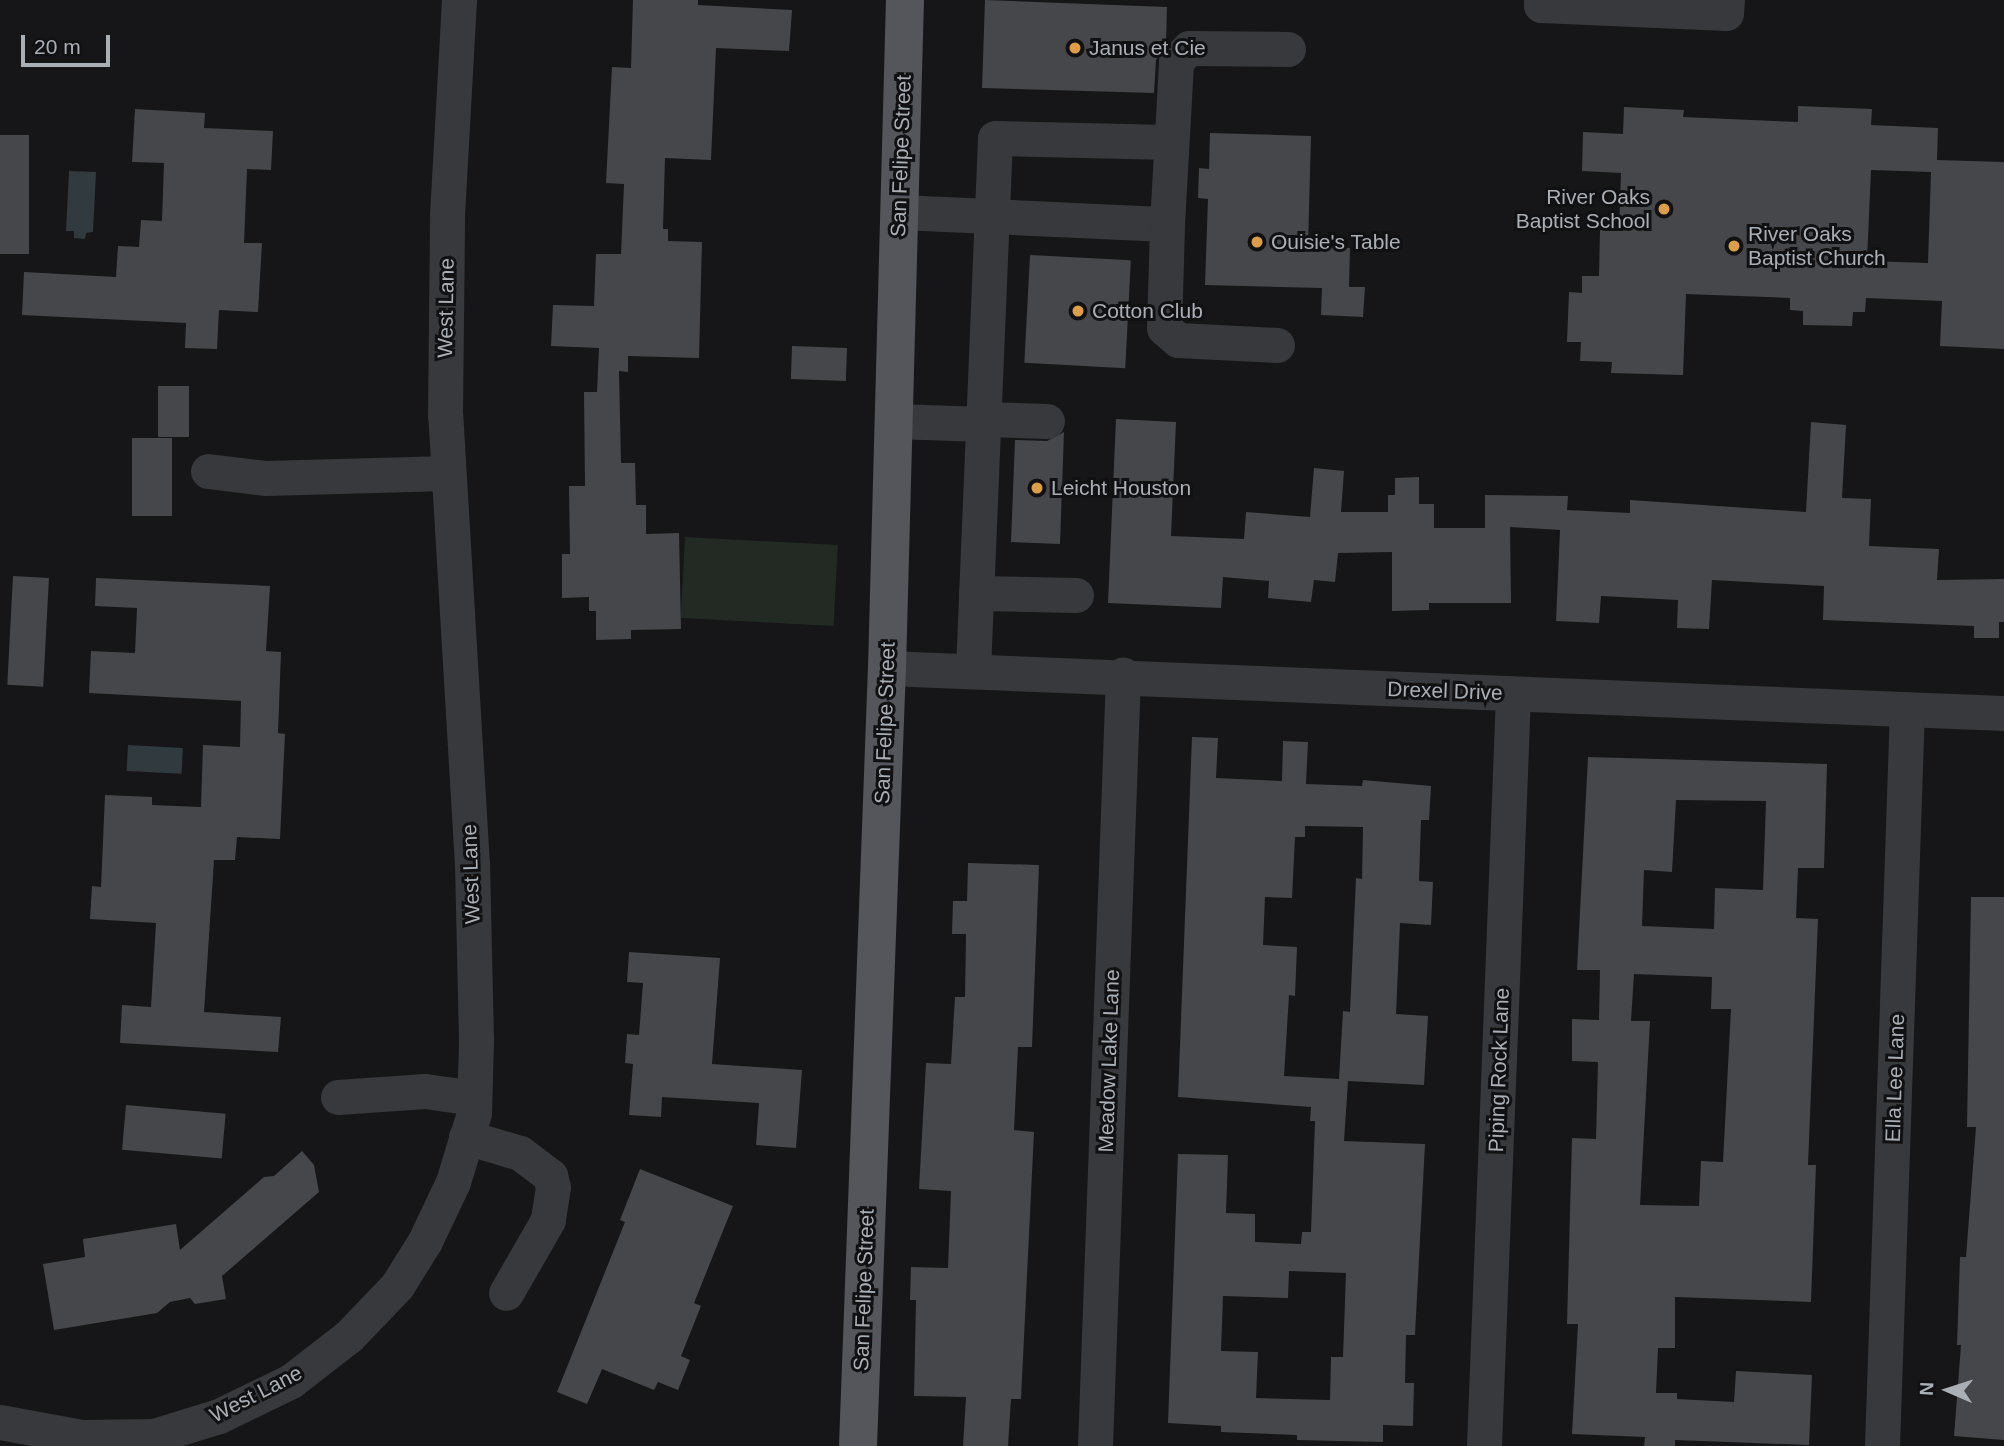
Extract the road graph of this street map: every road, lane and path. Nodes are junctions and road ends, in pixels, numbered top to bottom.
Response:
1 (459, 0) edge
2 (905, 0) edge
3 (1541, 0) edge
4 (1727, 0) edge
5 (1288, 50) dead end
6 (1171, 142) junction
7 (900, 212) junction
8 (991, 215) junction
9 (1167, 224) junction
10 (1277, 345) dead end
11 (894, 421) junction
12 (983, 421) junction
13 (1047, 421) dead end
14 (208, 471) dead end
15 (448, 473) junction
16 (976, 593) junction
17 (1076, 595) dead end
18 (887, 668) junction
19 (973, 670) junction
20 (1124, 675) junction
21 (1513, 694) junction
22 (1907, 709) junction
23 (2004, 713) edge
24 (338, 1097) dead end
25 (474, 1098) junction
26 (466, 1137) junction
27 (506, 1293) dead end
28 (0, 1422) edge
29 (213, 1433) edge
30 (858, 1446) edge
31 (1095, 1446) edge
32 (1484, 1446) edge
33 (1882, 1446) edge

1 - 15 street, West Lane
2 - 7 main road, San Felipe Street
3 - 4 street
5 - 6 street
6 - 8 street
6 - 9 street
7 - 8 street
7 - 11 main road, San Felipe Street
8 - 9 street
8 - 12 street
9 - 10 street
11 - 12 street
11 - 18 main road, San Felipe Street
12 - 13 street
12 - 16 street
14 - 15 street
15 - 25 street, West Lane
16 - 17 street
16 - 19 street
18 - 19 street, Drexel Drive
18 - 30 main road, San Felipe Street
19 - 20 street, Drexel Drive
20 - 21 street, Drexel Drive
20 - 31 street, Meadow Lake Lane
21 - 22 street, Drexel Drive
21 - 32 street, Piping Rock Lane
22 - 23 street, Drexel Drive
22 - 33 street, Ella Lee Lane
24 - 25 street
25 - 26 street, West Lane
26 - 27 street
26 - 29 street, West Lane
28 - 29 street, West Lane

